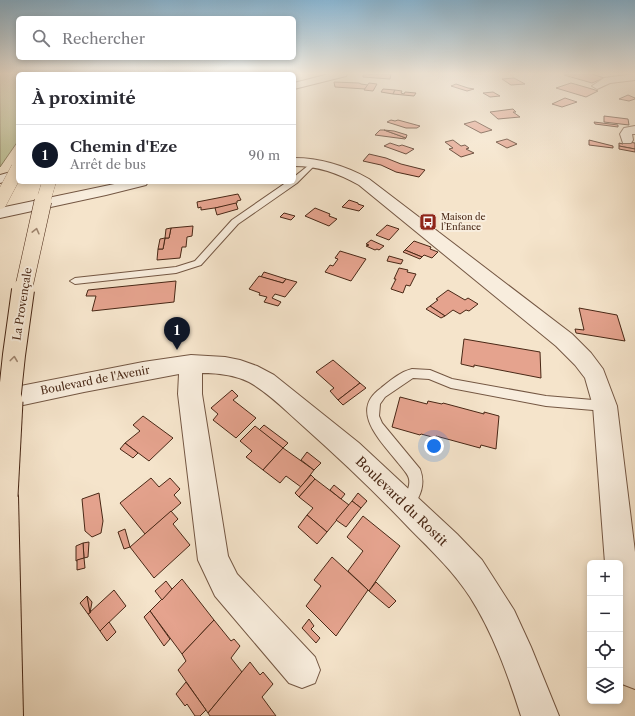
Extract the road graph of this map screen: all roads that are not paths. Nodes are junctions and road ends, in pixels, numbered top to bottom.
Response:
1 (635, 130) edge
2 (626, 140) dead end
3 (304, 163) edge
4 (16, 172) edge
5 (16, 175) edge
6 (296, 176) edge
7 (0, 179) edge
8 (48, 184) edge
9 (133, 184) edge
10 (289, 184) edge
11 (0, 202) edge
12 (0, 213) edge
13 (75, 281) dead end
14 (191, 364) junction
15 (0, 400) edge
16 (605, 406) junction
17 (406, 504) junction
18 (302, 670) dead end
19 (635, 671) edge
20 (4, 716) edge
21 (540, 716) edge

1 - 2 street
3 - 6 lane
3 - 16 street
4 - 11 highway, bridge
5 - 7 street
20 -> 8 highway, La Provençale, bridge
9 - 12 street
10 - 13 lane
14 - 15 street, Boulevard de l'Avenir
14 - 17 street, Boulevard du Rostit
14 - 18 street
16 - 17 lane
16 - 19 street
17 - 21 street, Boulevard du Rostit

